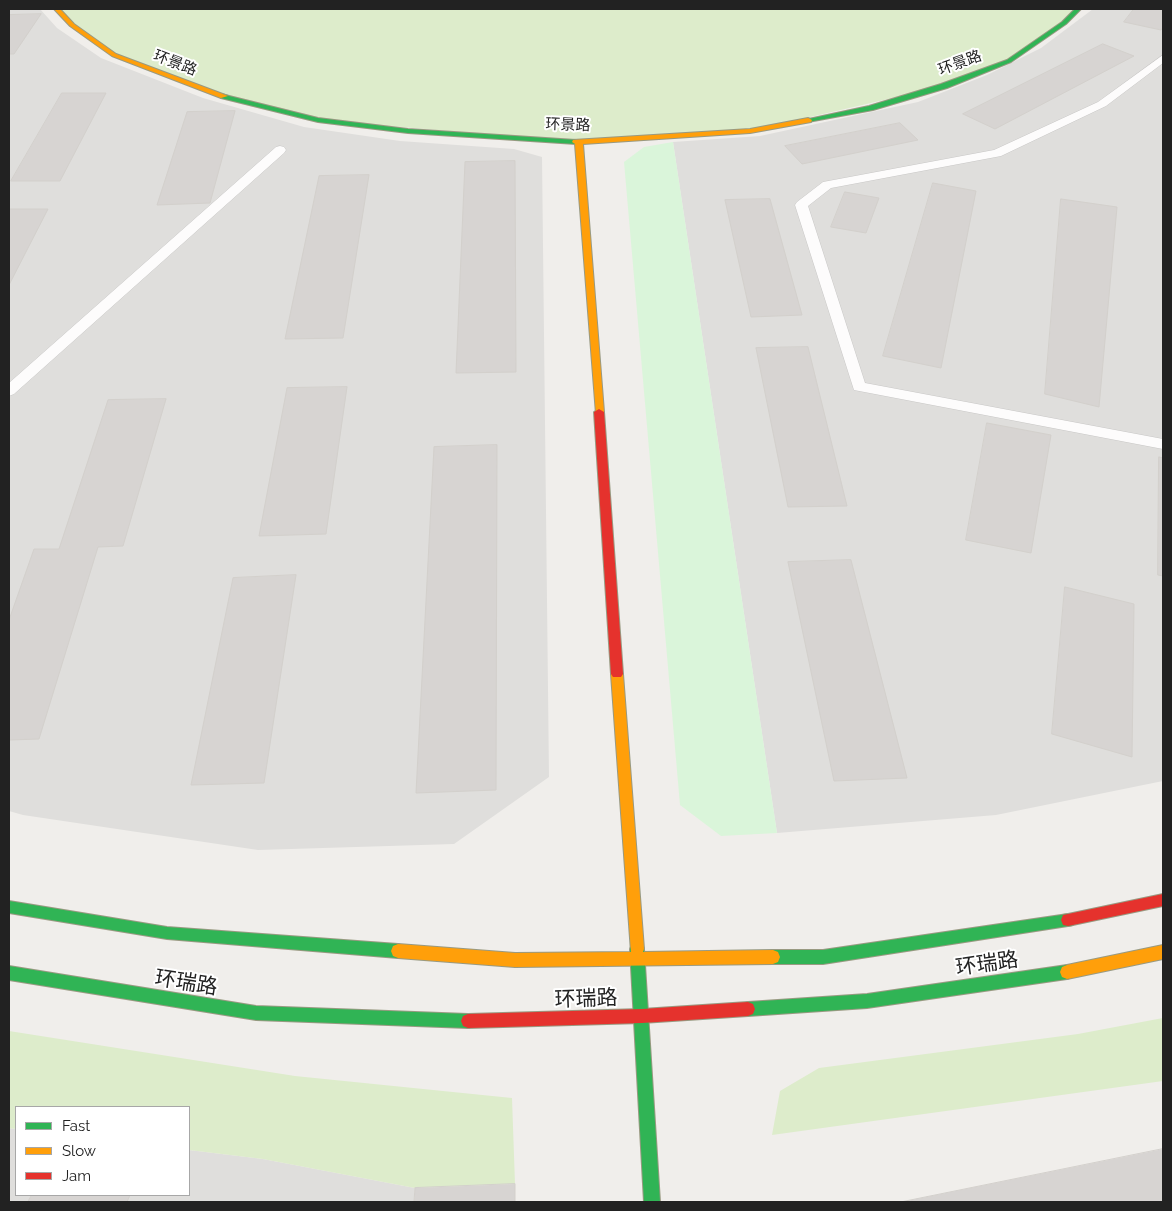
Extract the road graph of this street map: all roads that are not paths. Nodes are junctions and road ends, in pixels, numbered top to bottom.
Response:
1 (57, 9) edge
2 (1078, 9) edge
3 (1163, 58) edge
4 (579, 142) junction
5 (280, 150) dead end
6 (9, 391) edge
7 (1163, 444) edge
8 (1163, 900) edge
9 (9, 907) edge
10 (1163, 952) edge
11 (638, 959) junction
12 (9, 973) edge
13 (642, 1016) junction
14 (652, 1202) edge

1 - 4 street, 环景路
2 - 4 street, 环景路
3 - 7 lane
4 - 11 street
5 - 6 lane
8 - 11 street, 环瑞路
9 - 11 street, 环瑞路
10 - 13 street, 环瑞路
11 - 13 street
12 - 13 street, 环瑞路
13 - 14 street

